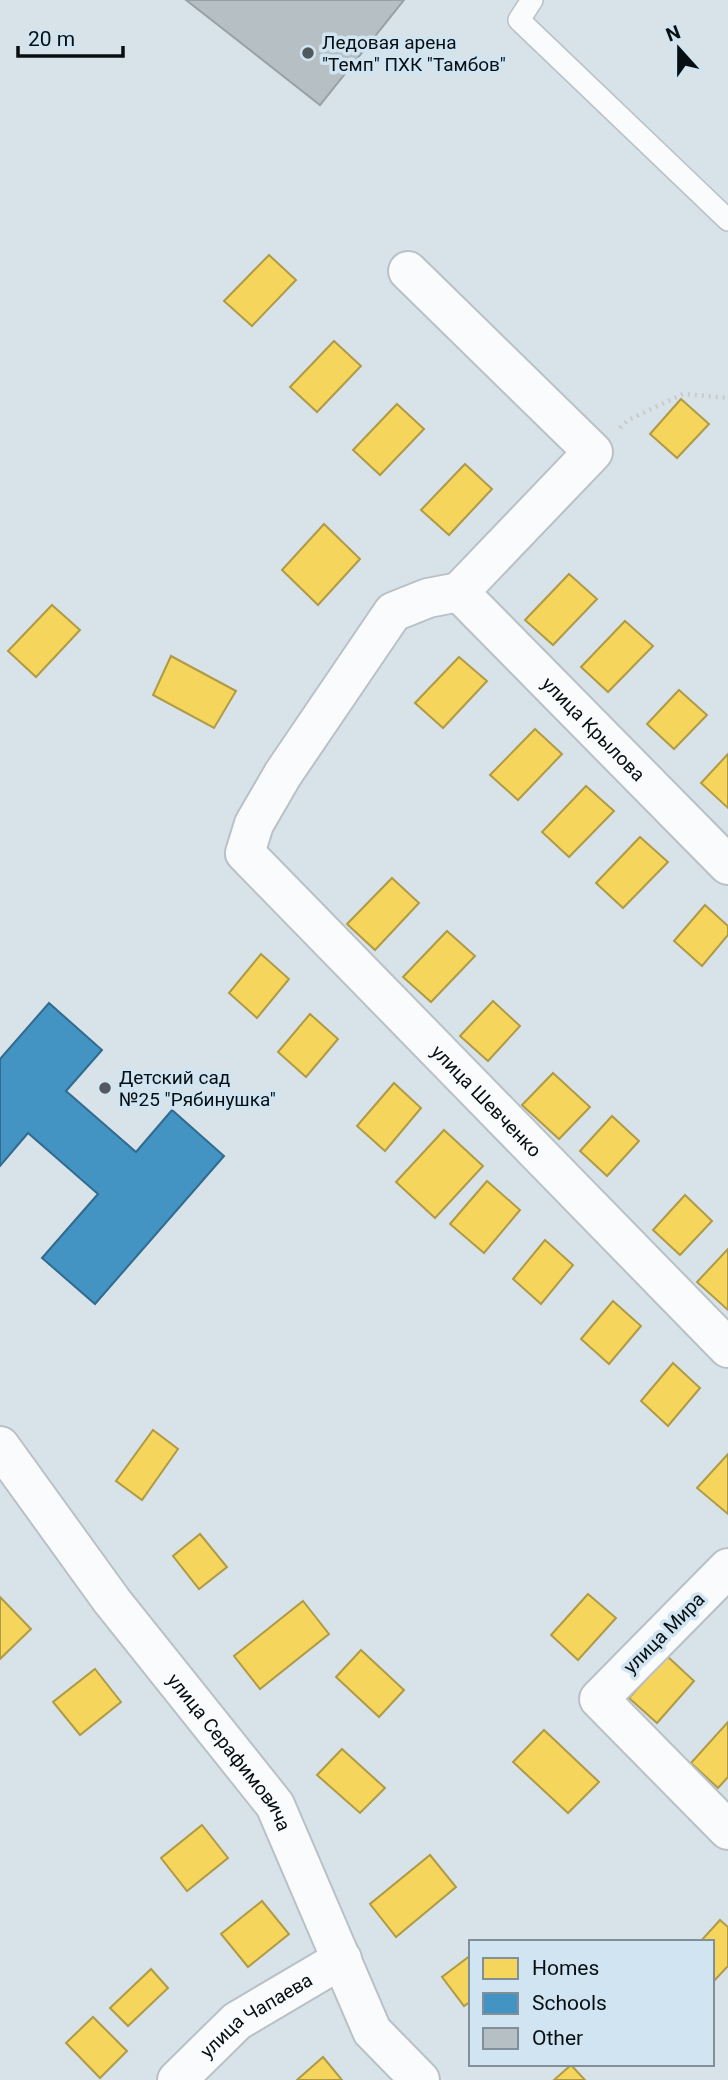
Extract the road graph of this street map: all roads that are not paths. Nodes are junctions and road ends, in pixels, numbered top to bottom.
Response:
1 (532, 0) edge
2 (728, 220) edge
3 (408, 271) dead end
4 (460, 592) junction
5 (728, 865) edge
6 (728, 1348) edge
7 (0, 1446) edge
8 (728, 1568) edge
9 (728, 1830) edge
10 (342, 1959) junction
11 (177, 2080) edge
12 (420, 2080) edge

1 - 2 lane
3 - 4 street
4 - 5 street, улица Крылова
4 - 6 street, улица Шевченко
7 - 10 street, улица Серафимовича
8 - 9 street, улица Мира
10 - 11 street, улица Чапаева
10 - 12 street, улица Серафимовича

